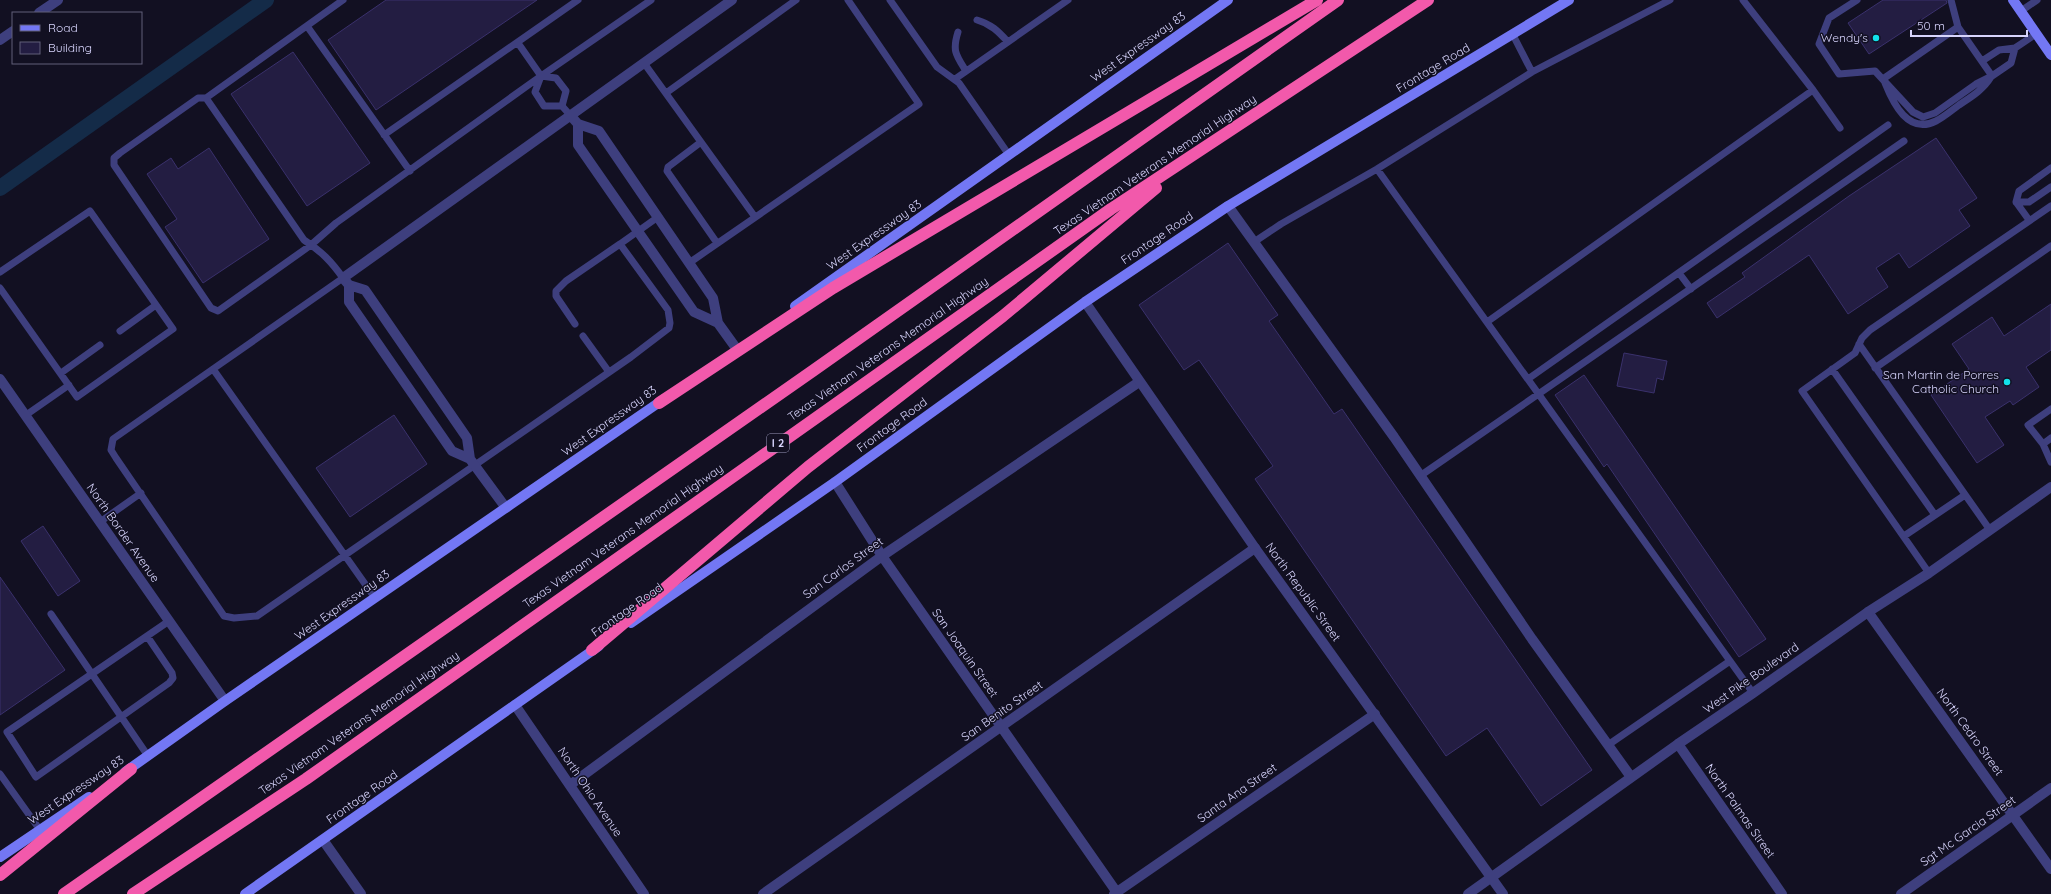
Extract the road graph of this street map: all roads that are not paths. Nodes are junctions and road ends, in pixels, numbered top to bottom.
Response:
1 (58, 0) edge
2 (343, 0) edge
3 (578, 0) edge
4 (651, 0) edge
5 (732, 0) edge
6 (796, 0) edge
7 (848, 0) edge
8 (890, 0) edge
9 (1068, 0) edge
10 (1228, 0) edge
11 (1317, 0) edge
12 (1338, 0) edge
13 (1428, 0) edge
14 (1569, 0) edge
15 (1670, 0) edge
16 (1743, 0) edge
17 (1856, 0) edge
18 (1951, 0) edge
19 (2013, 0) edge
20 (2037, 0) edge
21 (40, 12) edge
22 (2021, 12) junction
23 (976, 20) dead end
24 (307, 26) junction
25 (1958, 26) junction
26 (12, 32) edge
27 (958, 32) dead end
28 (2036, 34) junction
29 (1513, 35) junction
30 (0, 40) edge
31 (1008, 42) junction
32 (518, 43) junction
33 (2015, 48) junction
34 (2051, 56) edge
35 (1982, 61) junction
36 (644, 63) junction
37 (966, 71) junction
38 (1532, 72) junction
39 (541, 76) junction
40 (1992, 76) junction
41 (1883, 79) junction
42 (954, 80) junction
43 (1813, 90) junction
44 (666, 93) junction
45 (206, 98) junction
46 (562, 106) junction
47 (570, 115) junction
48 (578, 124) junction
49 (1888, 125) dead end
50 (1840, 128) dead end
51 (384, 135) junction
52 (1904, 141) dead end
53 (701, 142) junction
54 (1199, 151) junction
55 (1009, 155) junction
56 (2051, 168) edge
57 (1377, 169) junction
58 (410, 171) junction
59 (2051, 188) edge
60 (2043, 193) junction
61 (2016, 202) junction
62 (2051, 205) edge
63 (1228, 206) junction
64 (658, 217) junction
65 (755, 217) junction
66 (2029, 220) junction
67 (638, 232) junction
68 (1254, 242) junction
69 (717, 243) junction
70 (620, 244) junction
71 (311, 245) junction
72 (2051, 246) edge
73 (689, 263) junction
74 (0, 272) edge
75 (1679, 273) junction
76 (346, 281) junction
77 (0, 288) edge
78 (1691, 289) junction
79 (1085, 302) junction
80 (156, 305) junction
81 (1487, 322) junction
82 (718, 323) junction
83 (575, 324) dead end
84 (120, 331) dead end
85 (583, 336) dead end
86 (1859, 344) junction
87 (100, 345) dead end
88 (736, 348) junction
89 (1876, 368) junction
90 (213, 369) junction
91 (1832, 369) junction
92 (609, 372) junction
93 (61, 373) junction
94 (0, 379) edge
95 (1528, 379) junction
96 (1139, 382) junction
97 (69, 385) junction
98 (1539, 394) junction
99 (659, 403) junction
100 (2051, 409) edge
101 (26, 415) junction
102 (2051, 438) edge
103 (2043, 444) junction
104 (472, 462) junction
105 (2051, 462) edge
106 (1420, 476) junction
107 (835, 482) junction
108 (2051, 487) edge
109 (141, 494) junction
110 (1964, 495) junction
111 (506, 508) junction
112 (1935, 515) junction
113 (100, 522) junction
114 (1990, 530) junction
115 (1904, 536) junction
116 (1255, 548) junction
117 (344, 555) junction
118 (882, 556) junction
119 (1929, 573) junction
120 (375, 598) junction
121 (1868, 612) junction
122 (51, 614) dead end
123 (169, 621) junction
124 (147, 636) junction
125 (592, 650) junction
126 (1730, 661) junction
127 (92, 673) junction
128 (1754, 693) junction
129 (225, 702) junction
130 (515, 705) junction
131 (1375, 714) junction
132 (122, 717) junction
133 (1001, 728) junction
134 (1678, 744) junction
135 (1608, 745) junction
136 (148, 756) junction
137 (131, 768) junction
138 (0, 774) edge
139 (1631, 777) junction
140 (570, 785) junction
141 (2051, 788) edge
142 (2014, 815) junction
143 (40, 830) junction
144 (323, 840) junction
145 (0, 857) edge
146 (2051, 868) edge
147 (0, 875) edge
148 (1491, 877) junction
149 (1116, 893) edge
150 (64, 894) edge
151 (133, 894) edge
152 (245, 894) edge
153 (361, 894) edge
154 (644, 894) edge
155 (763, 894) edge
156 (1468, 894) edge
157 (1503, 894) edge
158 (1782, 894) edge
159 (1901, 894) edge

1 - 21 street
2 - 24 lane
3 - 32 lane
4 - 39 lane
5 - 36 street
6 - 44 lane
7 - 65 lane
8 - 42 lane
9 - 31 lane
10 - 55 main road, West Expressway 83
11 - 99 highway
12 - 150 highway
13 - 54 highway, Texas Vietnam Veterans Memorial Highway / I 2
14 - 29 main road, Frontage Road
15 - 38 lane
16 - 43 lane
17 - 41 lane
18 - 25 lane
19 - 22 main road
20 - 22 lane
22 - 28 main road
23 - 31 lane
24 - 45 lane
24 - 51 lane
25 - 35 lane
25 - 41 lane
26 - 30 street
27 - 37 lane
28 - 33 lane
28 - 34 main road
29 - 38 lane
29 - 63 main road, Frontage Road
31 - 37 lane
32 - 39 lane
32 - 51 lane
33 - 35 lane
33 - 40 lane
35 - 40 lane
36 - 44 lane
36 - 47 street
37 - 42 lane
38 - 57 lane
39 - 46 lane
39 - 46 lane
39 - 58 lane
40 - 41 lane
42 - 55 lane
43 - 50 lane
43 - 81 lane
44 - 53 lane
45 - 71 lane
45 - 71 lane
46 - 47 lane
47 - 48 street
47 - 76 street
48 - 64 street
48 - 67 street
49 - 75 lane
51 - 58 lane
52 - 78 lane
53 - 65 lane
53 - 69 lane
54 - 125 highway
54 - 151 highway, Texas Vietnam Veterans Memorial Highway / I 2
55 - 88 main road, West Expressway 83
56 - 61 lane
57 - 68 lane
57 - 81 lane
58 - 71 lane
59 - 60 lane
60 - 61 lane
60 - 62 lane
61 - 66 lane
62 - 66 lane
63 - 68 street
63 - 79 main road, Frontage Road
64 - 67 lane
64 - 73 street
65 - 69 lane
66 - 86 lane
67 - 70 lane
67 - 82 street
68 - 106 street
69 - 73 lane
70 - 83 lane
70 - 92 lane
71 - 76 lane
72 - 89 lane
73 - 82 street
74 - 80 lane
75 - 78 lane
75 - 95 lane
76 - 90 lane
76 - 104 street
76 - 104 street
77 - 93 lane
78 - 98 lane
79 - 96 street, North Republic Street
79 - 107 main road, Frontage Road
80 - 84 lane
80 - 97 lane
81 - 95 lane
82 - 88 street
85 - 92 lane
86 - 89 lane
86 - 91 lane
87 - 93 lane
88 - 99 main road, West Expressway 83
89 - 110 lane
90 - 109 lane
90 - 117 lane
91 - 112 lane
91 - 115 lane
92 - 104 lane
93 - 97 lane
94 - 101 street, North Border Avenue
95 - 98 lane
96 - 116 street, North Republic Street
96 - 118 street, San Carlos Street
97 - 101 lane
98 - 106 lane
98 - 126 lane
99 - 111 main road, West Expressway 83
100 - 103 lane
101 - 113 street, North Border Avenue
102 - 103 lane
103 - 105 lane
104 - 111 street
104 - 117 lane
106 - 135 street
107 - 118 street, San Joaquin Street
107 - 125 main road, Frontage Road
108 - 114 street, West Pike Boulevard
109 - 113 lane
109 - 117 lane
110 - 112 lane
110 - 114 lane
111 - 120 main road, West Expressway 83
112 - 115 lane
113 - 123 street, North Border Avenue
114 - 119 street, West Pike Boulevard
115 - 119 lane
116 - 131 street, North Republic Street
116 - 133 street, San Benito Street
117 - 120 lane
118 - 133 street, San Joaquin Street
118 - 140 street, San Carlos Street
119 - 121 street, West Pike Boulevard
120 - 129 main road, West Expressway 83
121 - 128 street, West Pike Boulevard
121 - 142 street, North Cedro Street
122 - 127 lane
123 - 124 lane
123 - 129 street, North Border Avenue
124 - 127 lane
124 - 132 lane
125 - 130 main road, Frontage Road
126 - 128 lane
126 - 135 lane
127 - 132 lane
127 - 132 lane
128 - 134 street, West Pike Boulevard
129 - 136 main road, West Expressway 83
130 - 140 street, North Ohio Avenue
130 - 144 main road, Frontage Road
131 - 148 street, North Republic Street
131 - 149 street, Santa Ana Street
132 - 136 lane
133 - 149 street, San Joaquin Street
133 - 155 street, San Benito Street
134 - 139 street, West Pike Boulevard
134 - 158 street, North Palmas Street
135 - 139 street
136 - 137 main road, West Expressway 83
137 - 143 main road, West Expressway 83
137 - 147 highway
138 - 143 lane
139 - 148 street, West Pike Boulevard
140 - 154 street, North Ohio Avenue
141 - 142 street, Sgt Mc Garcia Street
142 - 146 street, North Cedro Street
142 - 159 street, Sgt Mc Garcia Street
143 - 145 main road, West Expressway 83
144 - 152 main road, Frontage Road
144 - 153 street
148 - 156 street, West Pike Boulevard
148 - 157 street, North Republic Street

